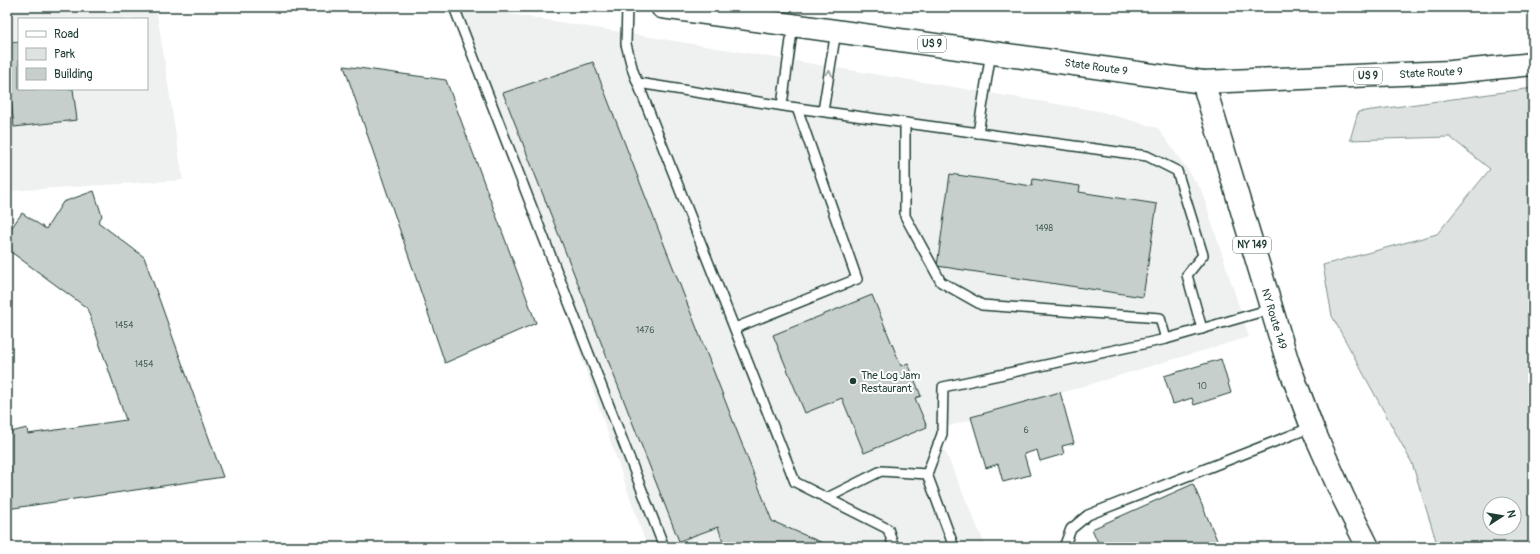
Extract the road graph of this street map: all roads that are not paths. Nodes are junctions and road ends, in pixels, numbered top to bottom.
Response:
1 (454, 7) edge
2 (627, 7) edge
3 (662, 7) edge
4 (793, 25) junction
5 (836, 31) junction
6 (991, 52) junction
7 (1533, 64) edge
8 (1203, 82) junction
9 (638, 83) junction
10 (782, 105) junction
11 (797, 108) junction
12 (823, 112) junction
13 (905, 123) junction
14 (978, 133) junction
15 (1271, 309) junction
16 (735, 328) junction
17 (1202, 329) junction
18 (1166, 339) junction
19 (1312, 427) junction
20 (927, 474) junction
21 (826, 498) junction
22 (664, 547) edge
23 (894, 547) edge
24 (954, 547) edge
25 (1064, 547) edge
26 (1368, 547) edge

1 - 22 lane
2 - 9 lane
3 - 4 main road, State Route 9 / US 9
4 - 5 main road, State Route 9 / US 9
4 - 10 lane
5 - 6 main road, State Route 9 / US 9
12 -> 5 lane
6 - 8 main road, State Route 9 / US 9
6 - 14 lane
7 - 8 main road, State Route 9 / US 9
8 - 15 main road, NY Route 149 / NY 149
9 - 10 lane
9 - 16 lane
10 - 11 lane
11 - 12 lane
11 - 16 lane
12 - 13 lane
13 - 14 lane
13 - 18 lane
14 - 17 lane
15 - 17 lane
15 - 19 main road, NY Route 149 / NY 149
16 - 21 lane
17 - 18 lane
18 - 20 lane
19 - 25 lane
19 - 26 main road, NY Route 149 / NY 149
20 - 21 lane
20 - 24 lane
21 - 23 lane

